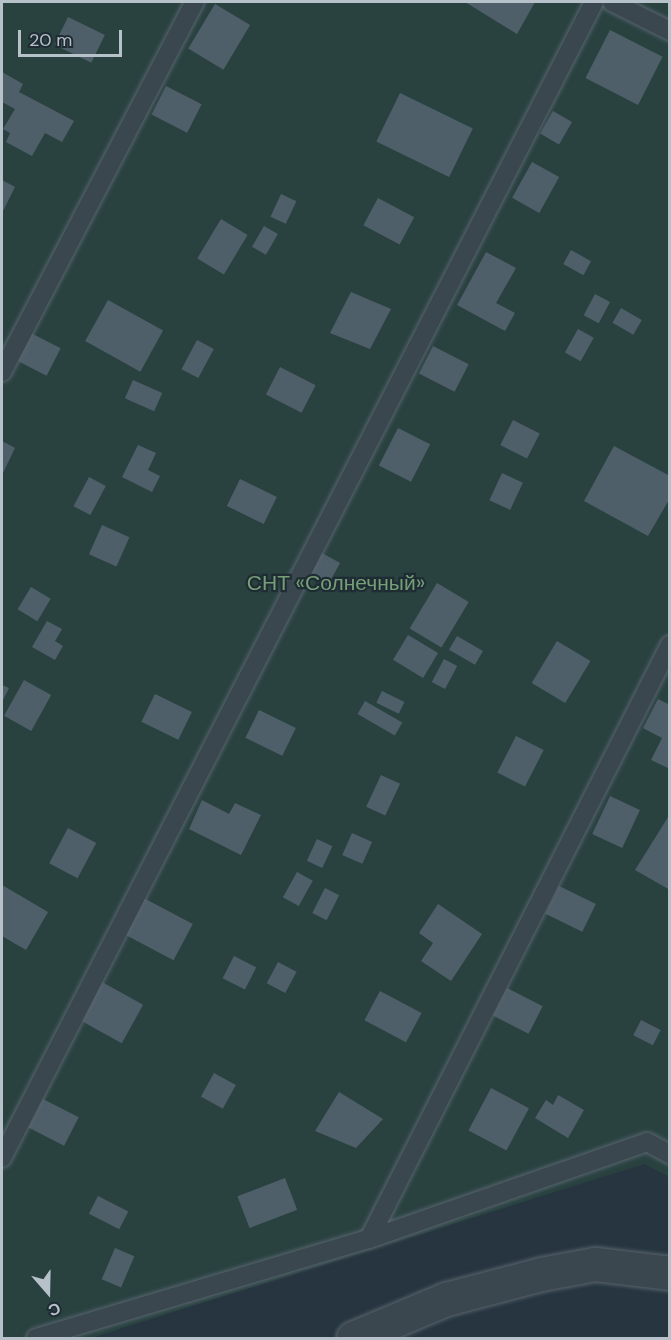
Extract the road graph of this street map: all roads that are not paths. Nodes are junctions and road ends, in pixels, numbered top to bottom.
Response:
1 (195, 2) edge
2 (594, 2) edge
3 (612, 2) edge
4 (669, 31) edge
5 (2, 372) edge
6 (669, 645) edge
7 (669, 1154) edge
8 (2, 1158) edge
9 (369, 1239) junction
10 (669, 1273) edge
11 (36, 1338) edge
12 (353, 1338) edge

1 - 5 lane
2 - 8 lane
3 - 4 lane
6 - 9 lane
7 - 9 lane
9 - 11 lane
10 - 12 street

